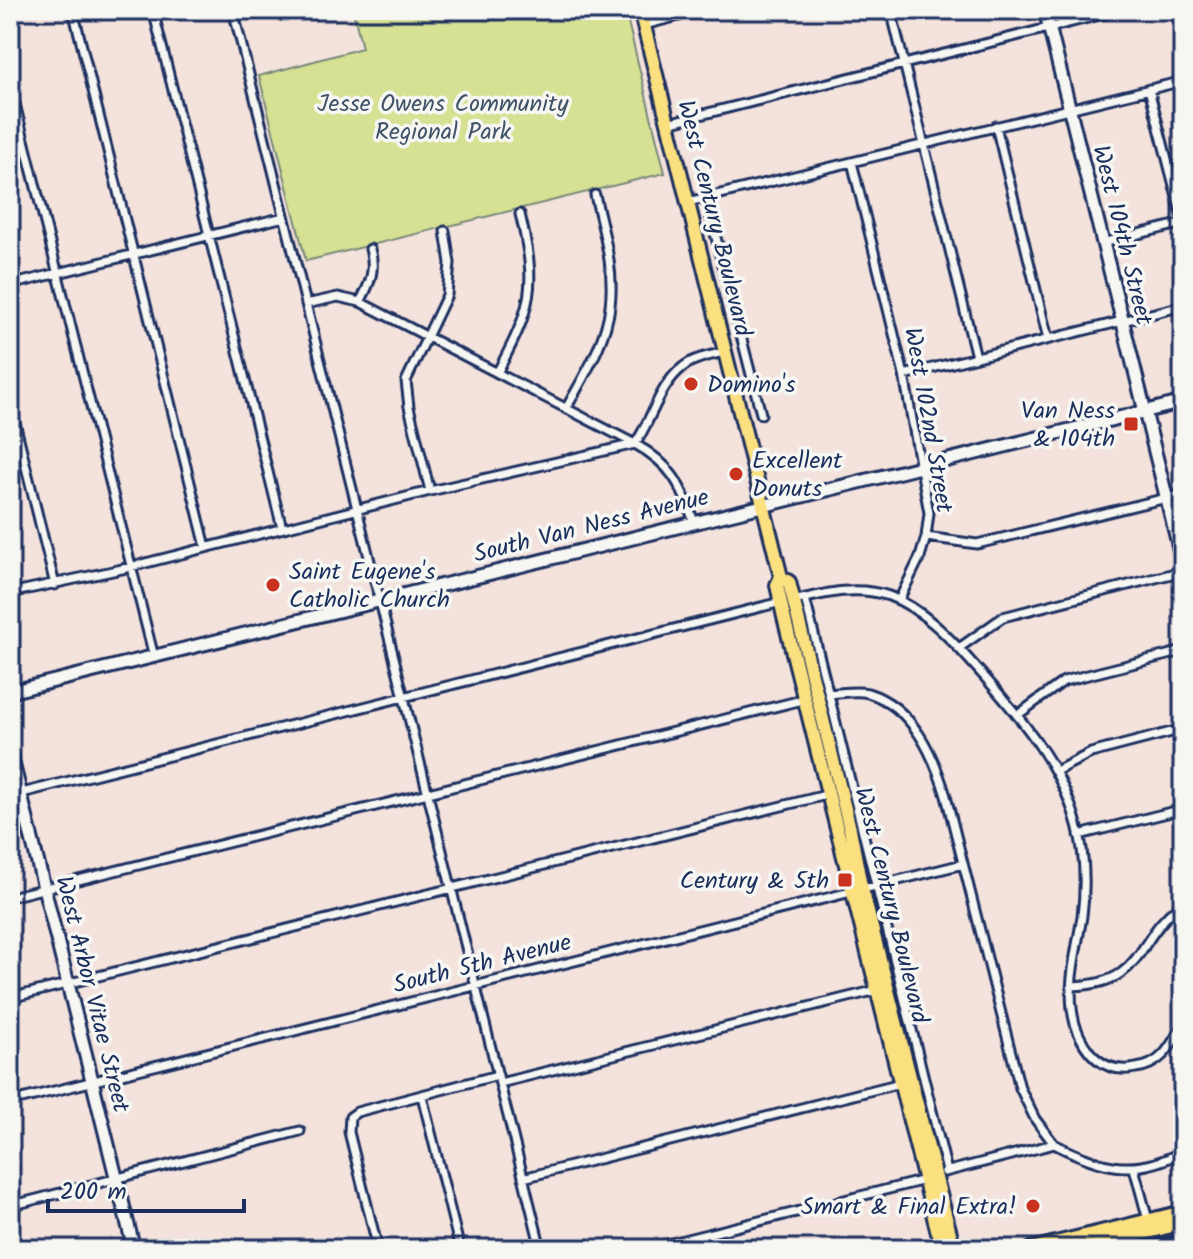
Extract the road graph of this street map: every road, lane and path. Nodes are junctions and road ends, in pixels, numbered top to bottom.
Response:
1 (73, 10) edge
2 (153, 10) edge
3 (233, 10) edge
4 (640, 10) edge
5 (702, 10) edge
6 (891, 10) edge
7 (1045, 10) edge
8 (1120, 10) edge
9 (644, 25) junction
10 (1050, 27) junction
11 (903, 64) junction
12 (1183, 81) edge
13 (10, 84) edge
14 (1149, 89) junction
15 (1069, 109) junction
16 (668, 123) junction
17 (996, 126) junction
18 (923, 144) junction
19 (852, 162) junction
20 (595, 195) dead end
21 (706, 198) junction
22 (688, 202) junction
23 (520, 214) dead end
24 (284, 217) junction
25 (1183, 222) edge
26 (445, 231) dead end
27 (208, 236) junction
28 (1102, 243) junction
29 (370, 249) dead end
30 (133, 255) junction
31 (57, 273) junction
32 (10, 285) edge
33 (360, 302) junction
34 (306, 304) junction
35 (1183, 306) edge
36 (1122, 321) junction
37 (428, 335) junction
38 (1048, 339) junction
39 (725, 352) junction
40 (976, 357) junction
41 (497, 373) junction
42 (904, 375) junction
43 (10, 402) edge
44 (1183, 402) edge
45 (566, 409) junction
46 (1145, 411) junction
47 (761, 414) dead end
48 (635, 444) junction
49 (921, 467) junction
50 (430, 491) junction
51 (1183, 494) edge
52 (1167, 498) junction
53 (763, 505) junction
54 (356, 509) junction
55 (694, 522) junction
56 (282, 528) junction
57 (926, 537) junction
58 (206, 547) junction
59 (1183, 564) edge
60 (132, 567) junction
61 (1183, 571) edge
62 (55, 585) junction
63 (10, 593) edge
64 (379, 600) junction
65 (793, 600) junction
66 (899, 600) junction
67 (959, 648) junction
68 (1183, 651) edge
69 (154, 657) junction
70 (10, 692) edge
71 (830, 694) junction
72 (403, 698) junction
73 (806, 699) junction
74 (1019, 714) junction
75 (1183, 729) edge
76 (10, 751) edge
77 (1056, 771) junction
78 (426, 793) junction
79 (15, 794) edge
80 (830, 794) junction
81 (1183, 809) edge
82 (1079, 835) junction
83 (963, 864) junction
84 (877, 886) junction
85 (44, 889) junction
86 (450, 889) junction
87 (858, 890) junction
88 (10, 897) edge
89 (1183, 903) edge
90 (68, 984) junction
91 (475, 986) junction
92 (1072, 986) junction
93 (877, 990) junction
94 (10, 998) edge
95 (1183, 1025) edge
96 (499, 1079) junction
97 (92, 1081) junction
98 (901, 1083) junction
99 (422, 1096) junction
100 (10, 1102) edge
101 (300, 1131) dead end
102 (1054, 1144) junction
103 (1183, 1151) edge
104 (1134, 1168) junction
105 (936, 1175) junction
106 (523, 1178) junction
107 (117, 1179) junction
108 (10, 1206) edge
109 (1183, 1212) edge
110 (1183, 1223) edge
111 (1150, 1225) junction
112 (1183, 1239) edge
113 (1155, 1246) dead end
114 (134, 1249) edge
115 (378, 1249) edge
116 (460, 1249) edge
117 (541, 1249) edge
118 (647, 1249) edge
119 (942, 1249) edge
120 (954, 1249) edge
121 (1031, 1249) edge
122 (1083, 1249) edge

1 - 30 street
2 - 27 street
3 - 24 street
4 - 9 main road, West Century Boulevard
5 - 9 street
6 - 11 street
7 - 10 street, West 104th Street
8 - 10 street
9 - 16 main road, West Century Boulevard
10 - 11 street
10 - 15 street, West 104th Street
11 - 16 street
11 - 18 street
12 - 14 street
13 - 31 street
14 - 15 street
14 - 25 street
15 - 17 street
15 - 28 street, West 104th Street
16 - 22 main road, West Century Boulevard
17 - 18 street
17 - 38 street
18 - 19 street
18 - 40 street
19 - 21 street
19 - 42 street, West 102nd Street
20 - 45 street
21 - 22 street
21 - 47 street, West Century Boulevard
22 - 39 main road, West Century Boulevard
23 - 41 street
24 - 27 street
24 - 34 street
25 - 28 street
26 - 37 street
27 - 30 street
27 - 56 street
28 - 36 street, West 104th Street
29 - 33 street
30 - 31 street
30 - 58 street
31 - 32 street
31 - 60 street
33 - 34 street
33 - 37 street
34 - 54 street
35 - 36 street
36 - 38 street
36 - 46 street, West 104th Street
37 - 41 street
37 - 50 street
38 - 40 street
39 - 48 street
39 - 53 main road, West Century Boulevard
40 - 42 street
41 - 45 street
42 - 49 street, West 102nd Street
43 - 62 street
44 - 46 street, South Van Ness Avenue
45 - 48 street
46 - 49 street, South Van Ness Avenue
46 - 52 street, West 104th Street
48 - 50 street
48 - 55 street
49 - 53 street, South Van Ness Avenue
49 - 57 street, West 102nd Street
50 - 54 street
51 - 52 street
52 - 57 street
52 - 59 street, West 104th Street
53 - 55 street, South Van Ness Avenue
53 - 65 main road, West Century Boulevard
54 - 56 street
54 - 64 street
55 - 64 street, South Van Ness Avenue
56 - 58 street
57 - 66 street, West 102nd Street
58 - 60 street
60 - 62 street
60 - 69 street
61 - 67 street
62 - 63 street
64 - 69 street, South Van Ness Avenue
64 - 72 street
65 - 66 street
65 - 71 street, West Century Boulevard
65 - 72 street
65 - 73 main road, West Century Boulevard
65 - 87 main road, West Century Boulevard
66 - 67 street
67 - 74 street
68 - 74 street
69 - 70 street, South Van Ness Avenue
71 - 83 street
71 - 84 street, West Century Boulevard
72 - 78 street
72 - 79 street
73 - 78 street
73 - 80 main road, West Century Boulevard
74 - 77 street
75 - 77 street
76 - 79 street, West Arbor Vitae Street
77 - 82 street
78 - 85 street
78 - 86 street
79 - 85 street, West Arbor Vitae Street
80 - 86 street
80 - 87 main road, West Century Boulevard
81 - 82 street
82 - 92 street
83 - 84 street, South 5th Avenue
83 - 102 street
84 - 87 street, South 5th Avenue
84 - 105 street, West Century Boulevard
85 - 88 street
85 - 90 street, West Arbor Vitae Street
86 - 90 street
86 - 91 street
87 - 91 street, South 5th Avenue
87 - 93 main road, West Century Boulevard
87 - 105 main road, West Century Boulevard
89 - 92 street
90 - 94 street
90 - 97 street, West Arbor Vitae Street
91 - 96 street
91 - 97 street, South 5th Avenue
92 - 95 street
93 - 96 street
93 - 98 main road, West Century Boulevard
96 - 99 street
96 - 106 street
97 - 100 street, South 5th Avenue
97 - 107 street, West Arbor Vitae Street
98 - 105 main road, West Century Boulevard
98 - 106 street
99 - 115 street
99 - 116 street
101 - 107 street
102 - 104 street
102 - 105 street
103 - 104 street
104 - 111 street
105 - 118 street
105 - 119 main road, West Century Boulevard
105 - 120 main road, West Century Boulevard
106 - 117 street
107 - 108 street
107 - 114 street, West Arbor Vitae Street
109 - 111 main road
110 - 111 main road
111 - 121 main road
111 - 122 main road
112 - 113 street

